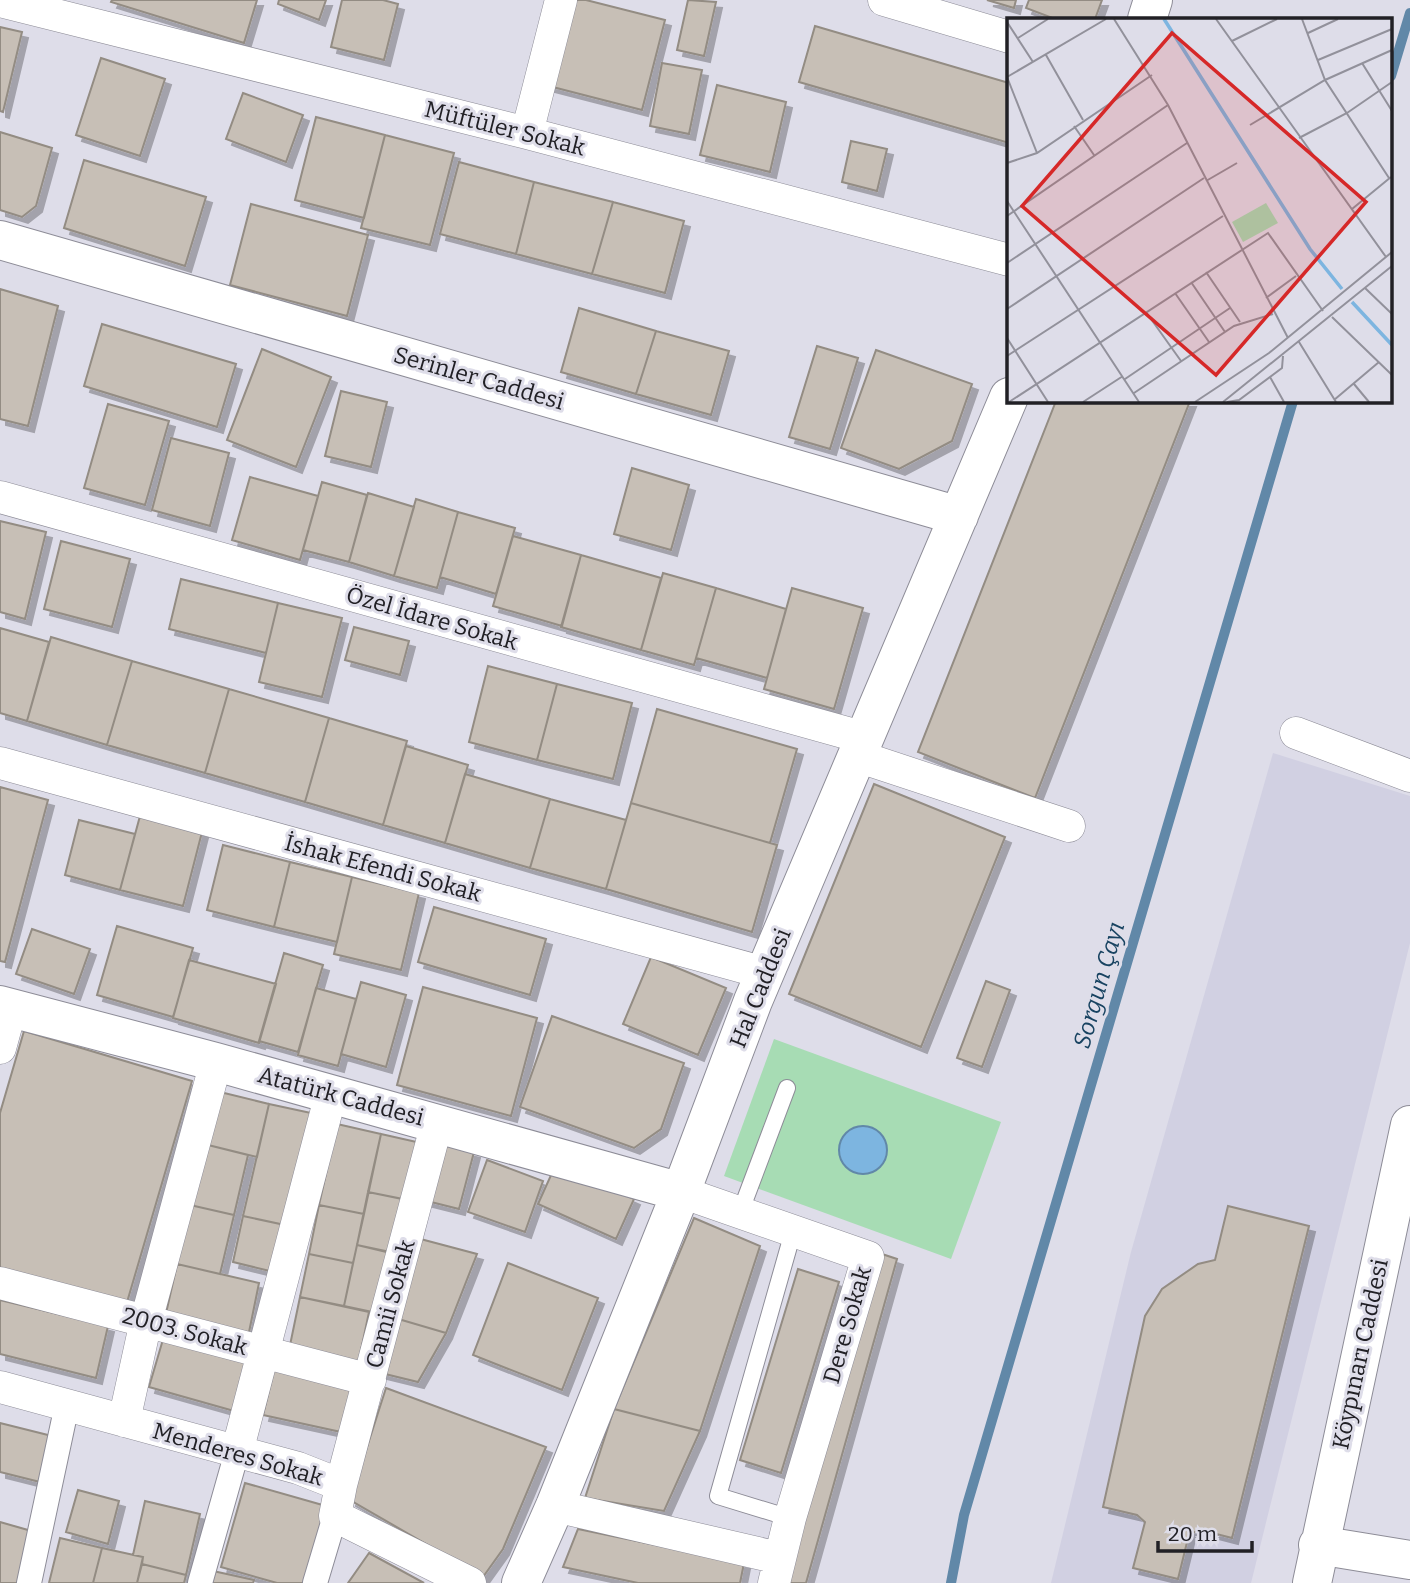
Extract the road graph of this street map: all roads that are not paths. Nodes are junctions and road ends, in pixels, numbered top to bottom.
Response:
1 (561, 0) edge
2 (884, 0) edge
3 (1153, 0) edge
4 (0, 2) edge
5 (943, 8) edge
6 (1147, 18) edge
7 (1007, 36) edge
8 (527, 133) junction
9 (0, 240) edge
10 (1007, 259) edge
11 (1007, 402) edge
12 (0, 497) edge
13 (959, 516) junction
14 (1296, 733) dead end
15 (861, 747) junction
16 (0, 763) edge
17 (1410, 776) edge
18 (1069, 826) dead end
19 (765, 973) junction
20 (5, 1006) edge
21 (0, 1048) edge
22 (215, 1062) junction
23 (787, 1088) dead end
24 (331, 1094) junction
25 (437, 1123) junction
26 (1410, 1125) edge
27 (681, 1192) junction
28 (740, 1213) junction
29 (793, 1232) junction
30 (0, 1283) edge
31 (146, 1321) junction
32 (263, 1352) junction
33 (370, 1380) junction
34 (0, 1387) edge
35 (67, 1405) junction
36 (124, 1421) junction
37 (237, 1452) junction
38 (341, 1485) junction
39 (555, 1506) junction
40 (335, 1516) junction
41 (790, 1518) junction
42 (1318, 1545) junction
43 (1410, 1560) edge
44 (776, 1571) edge
45 (29, 1583) edge
46 (200, 1583) edge
47 (315, 1583) edge
48 (470, 1583) edge
49 (521, 1583) edge
50 (1312, 1583) edge

1 - 8 street
2 - 5 street
3 - 6 street
4 - 8 street, Müftüler Sokak
5 - 7 street
8 - 10 street, Müftüler Sokak
9 - 13 street, Serinler Caddesi
11 - 13 street, Hal Caddesi
12 - 15 street, Özel İdare Sokak
13 - 15 street, Hal Caddesi
14 - 17 street
15 - 18 street, Özel İdare Sokak
15 - 19 street, Hal Caddesi
16 - 19 street, İshak Efendi Sokak
19 - 27 street, Hal Caddesi
20 - 21 street
20 - 22 street, Atatürk Caddesi
22 - 24 street, Atatürk Caddesi
22 - 31 street
23 - 28 lane
24 - 25 street, Atatürk Caddesi
24 - 32 street
25 - 27 street, Atatürk Caddesi
25 - 33 street, Camii Sokak
26 - 42 street, Köypınarı Caddesi
27 - 28 street, Dere Sokak
27 - 39 street, Hal Caddesi
28 - 29 street, Dere Sokak
29 - 41 lane
29 - 41 street, Dere Sokak
30 - 31 street, 2003. Sokak
31 - 32 street, 2003. Sokak
31 - 36 street
32 - 33 street, 2003. Sokak
32 - 37 street
33 - 38 street, Camii Sokak
34 - 35 street, Menderes Sokak
35 - 36 street, Menderes Sokak
35 - 45 street
36 - 37 street, Menderes Sokak
37 - 38 street, Menderes Sokak
37 - 46 street
38 - 40 street, Menderes Sokak
39 - 44 street
39 - 49 street, Hal Caddesi
40 - 47 street
40 - 48 street, Menderes Sokak
41 - 44 street, Dere Sokak
42 - 43 street
42 - 50 street, Köypınarı Caddesi

